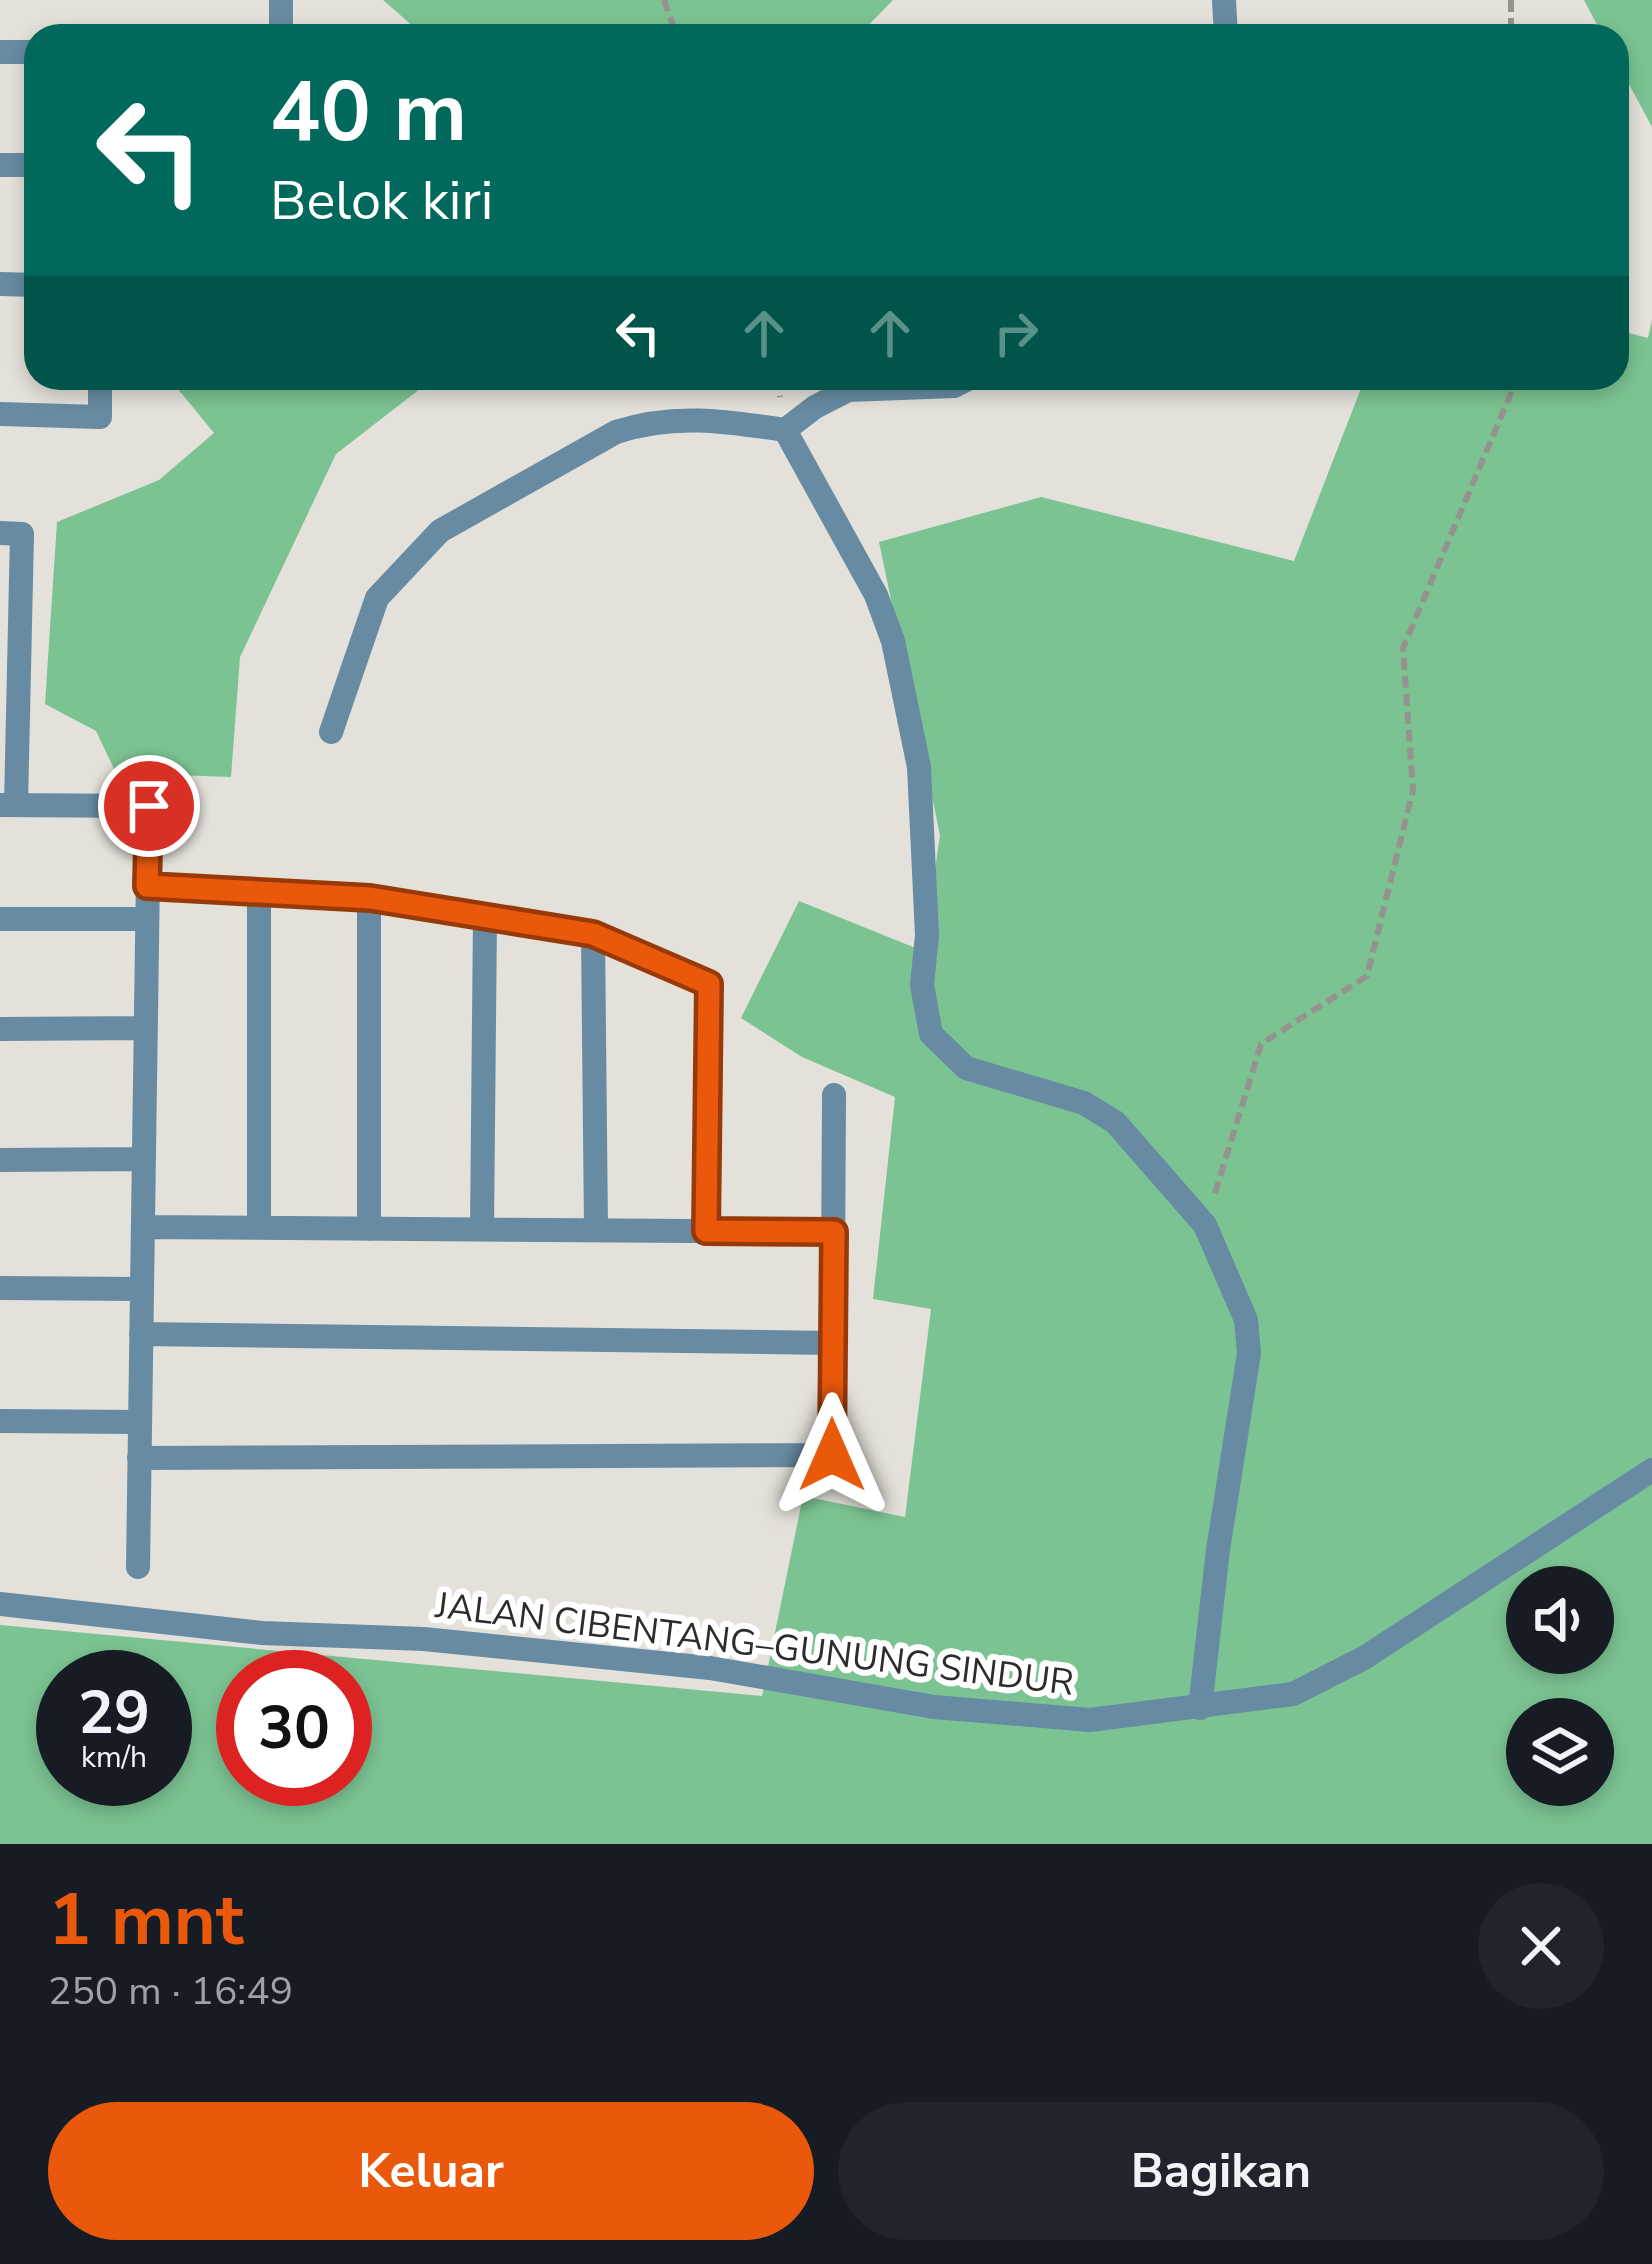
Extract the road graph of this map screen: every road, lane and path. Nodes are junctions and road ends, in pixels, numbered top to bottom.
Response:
1 (100, 390) edge
2 (848, 390) edge
3 (1514, 390) edge
4 (0, 414) edge
5 (785, 430) junction
6 (0, 533) edge
7 (10, 572) edge
8 (9, 692) edge
9 (332, 733) dead end
10 (8, 805) edge
11 (147, 886) junction
12 (259, 892) junction
13 (370, 898) junction
14 (485, 916) junction
15 (0, 919) edge
16 (147, 919) junction
17 (593, 934) junction
18 (146, 1028) junction
19 (0, 1029) edge
20 (834, 1095) dead end
21 (0, 1160) edge
22 (144, 1160) junction
23 (1205, 1225) junction
24 (142, 1227) junction
25 (259, 1228) junction
26 (369, 1228) junction
27 (482, 1229) junction
28 (596, 1230) junction
29 (706, 1231) junction
30 (834, 1232) junction
31 (0, 1288) edge
32 (141, 1288) junction
33 (141, 1334) junction
34 (833, 1343) junction
35 (0, 1420) edge
36 (140, 1422) junction
37 (139, 1458) junction
38 (1652, 1470) edge
39 (138, 1567) dead end
40 (0, 1604) edge
41 (1200, 1708) junction

1 - 4 street
2 - 5 street
3 - 23 path
5 - 9 street
5 - 23 street
6 - 7 street
7 - 8 street
8 - 10 street
10 - 11 street
11 - 12 street
11 - 16 street
12 - 13 street
12 - 25 street
13 - 14 street
13 - 26 street
14 - 17 street
14 - 27 street
15 - 16 street
16 - 18 street
17 - 28 street
17 - 29 street
18 - 19 street
18 - 22 street
20 - 30 street
21 - 22 street
22 - 24 street
23 - 41 street
24 - 25 street
24 - 32 street
25 - 26 street
26 - 27 street
27 - 28 street
28 - 29 street
29 - 30 street
30 - 34 street
31 - 32 street
32 - 33 street
33 - 34 street
33 - 36 street
34 - 37 street
35 - 36 street
36 - 37 street
37 - 39 street
38 - 41 street, JALAN CIBENTANG–GUNUNG SINDUR
40 - 41 street, JALAN CIBENTANG–GUNUNG SINDUR

